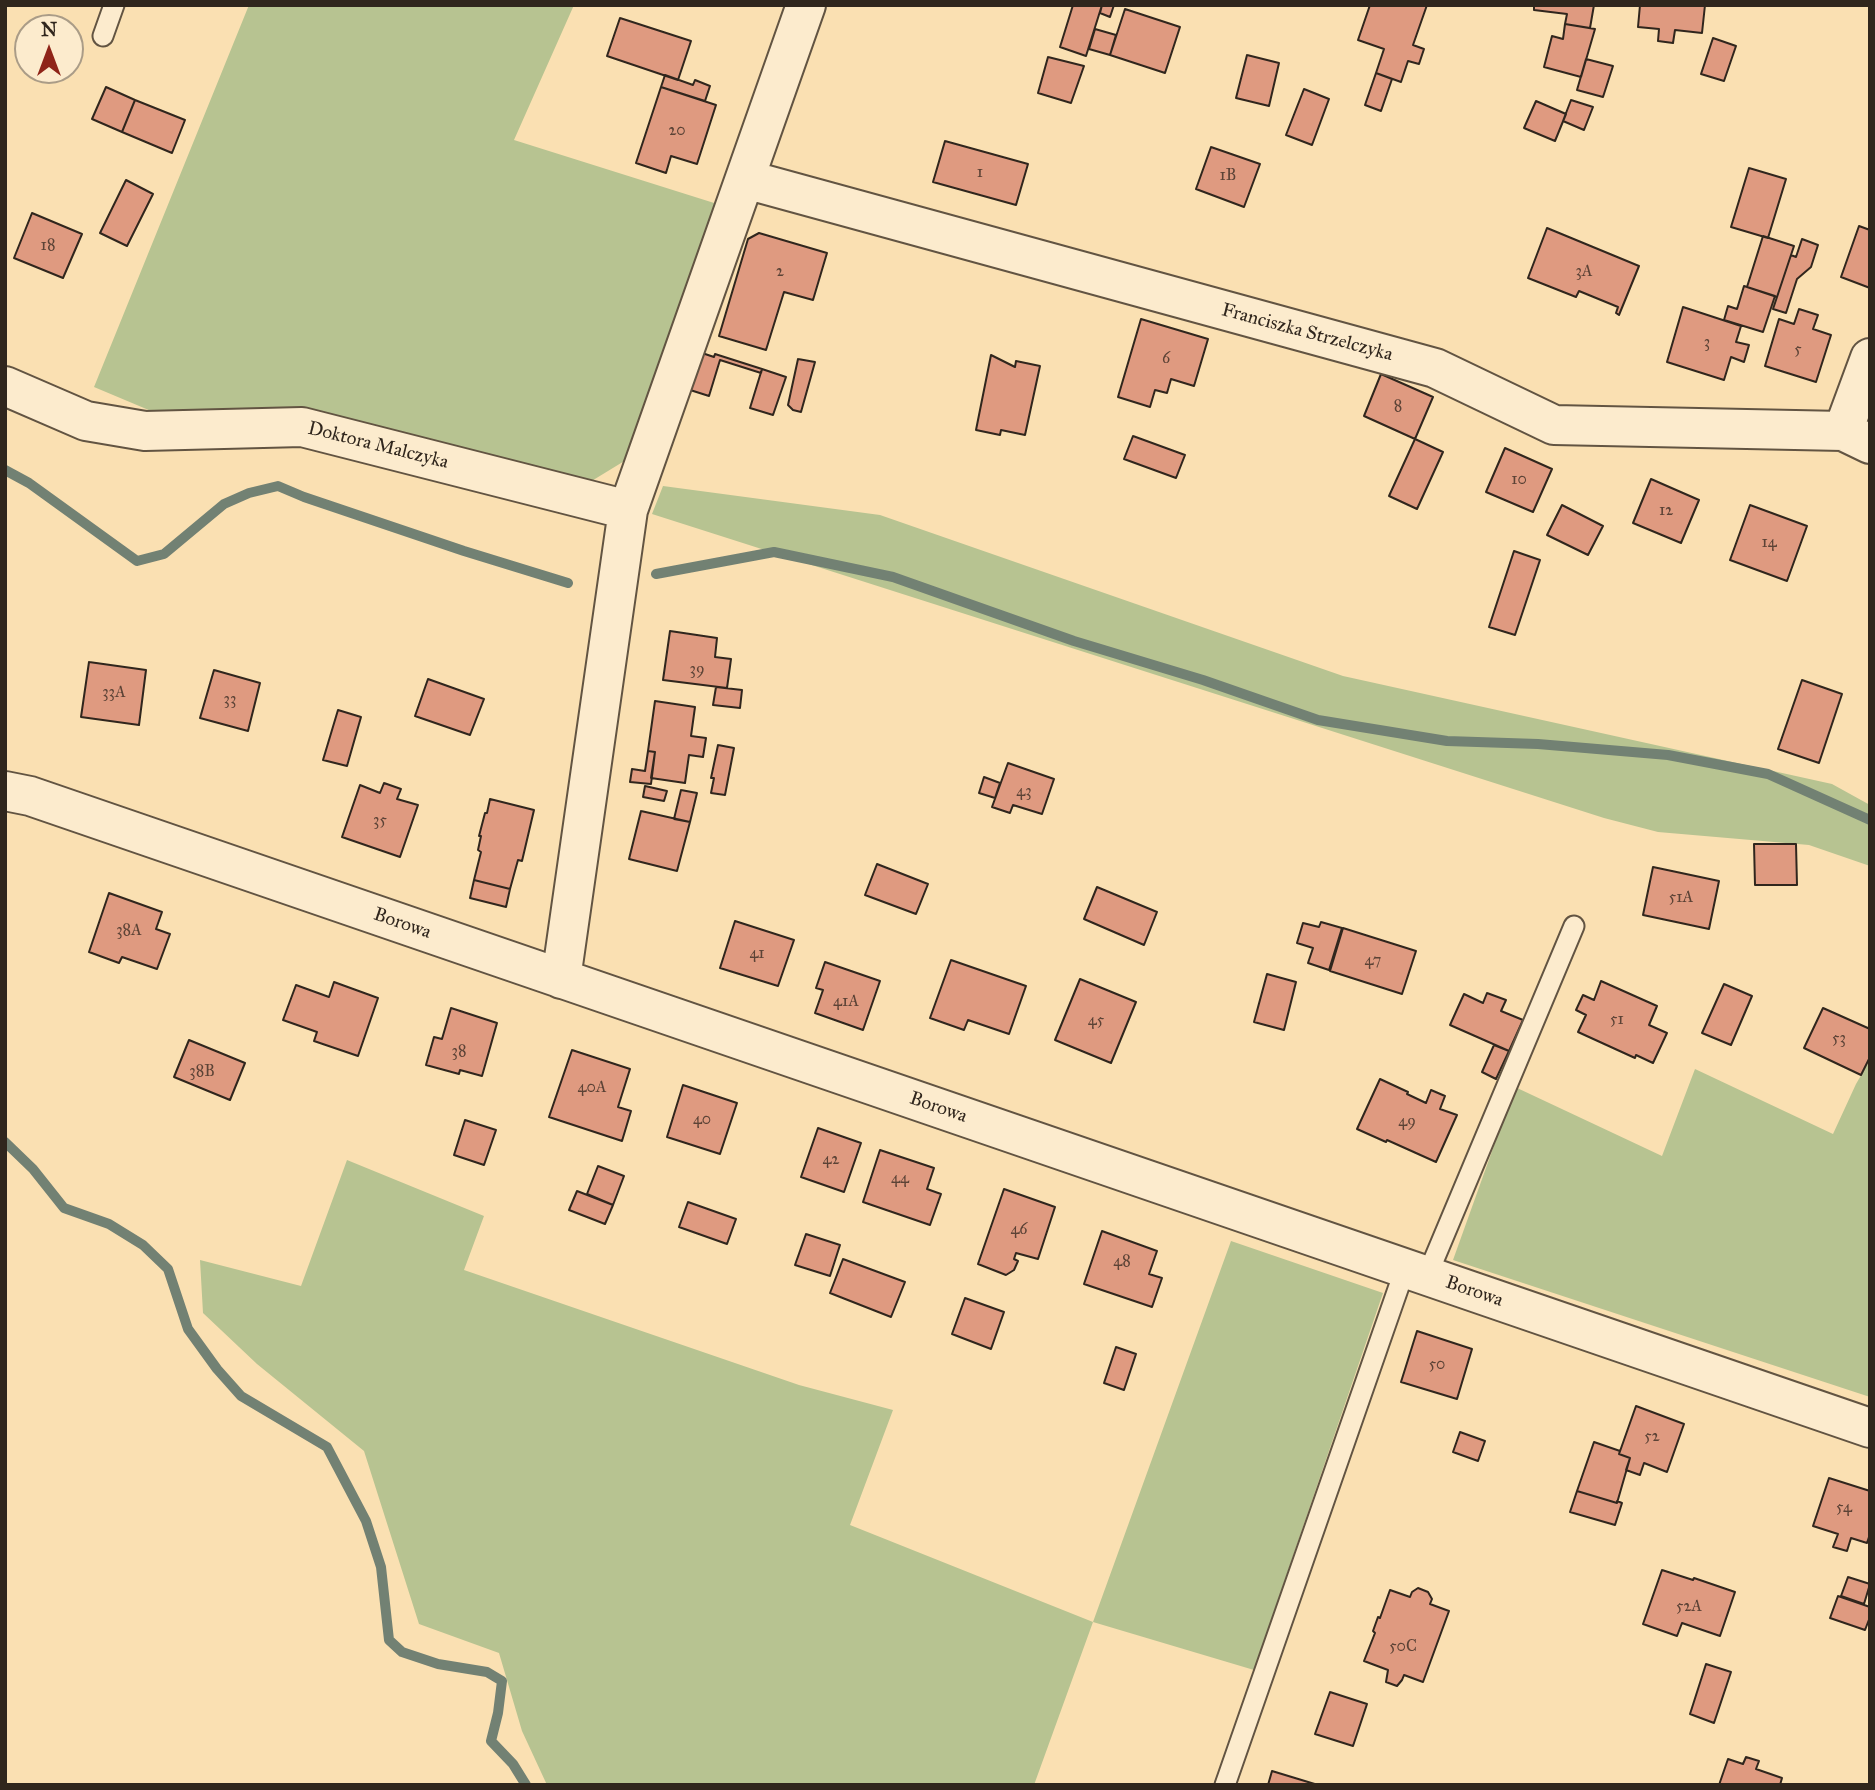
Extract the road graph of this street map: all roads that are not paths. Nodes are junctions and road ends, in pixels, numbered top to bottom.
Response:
1 (114, 5) edge
2 (806, 5) edge
3 (103, 36) dead end
4 (745, 179) junction
5 (1870, 358) edge
6 (5, 386) edge
7 (1856, 437) edge
8 (628, 510) junction
9 (5, 791) edge
10 (1574, 926) dead end
11 (561, 979) junction
12 (1416, 1272) junction
13 (1870, 1428) edge
14 (1225, 1785) edge

1 - 3 lane
2 - 4 street
4 - 7 street, Franciszka Strzelczyka
4 - 8 street
5 - 7 street
6 - 8 street, Doktora Malczyka
8 - 11 street
9 - 11 street, Borowa
10 - 12 lane
11 - 12 street, Borowa
12 - 13 street, Borowa
12 - 14 lane

